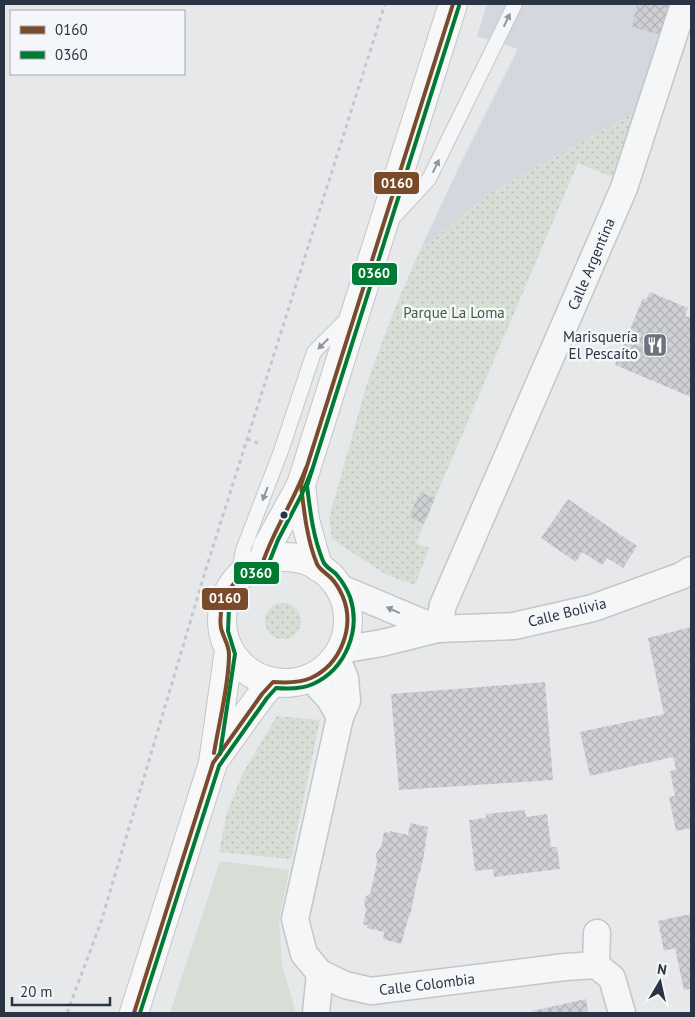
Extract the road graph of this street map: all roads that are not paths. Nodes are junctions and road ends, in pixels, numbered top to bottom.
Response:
1 (453, 4) edge
2 (515, 4) edge
3 (684, 4) edge
4 (382, 230) junction
5 (357, 309) junction
6 (301, 485) junction
7 (262, 562) junction
8 (318, 567) junction
9 (691, 570) edge
10 (238, 578) junction
11 (338, 587) junction
12 (438, 629) junction
13 (229, 650) junction
14 (338, 654) junction
15 (311, 678) junction
16 (273, 682) junction
17 (340, 717) junction
18 (213, 763) junction
19 (597, 933) dead end
20 (596, 965) junction
21 (320, 973) junction
22 (134, 1013) edge
23 (316, 1013) edge
24 (622, 1013) edge

1 - 4 main road
4 -> 2 lane
3 - 12 street, Calle Argentina
4 - 5 main road
5 - 6 main road
5 -> 10 lane
6 - 7 main road
6 - 8 main road
7 - 8 main road
7 - 10 main road
8 - 11 main road
9 - 12 street, Calle Bolivia
10 - 13 main road
12 -> 11 street, Calle Bolivia
11 - 14 main road
12 - 14 street, Calle Bolivia
13 - 16 main road
13 - 18 main road
14 - 15 main road
14 - 17 street, Calle Colombia
15 - 16 main road
15 - 17 street
16 - 18 main road
17 - 21 street, Calle Colombia
18 - 22 main road
19 - 20 street
20 - 21 street, Calle Colombia
20 - 24 street
21 - 23 street

